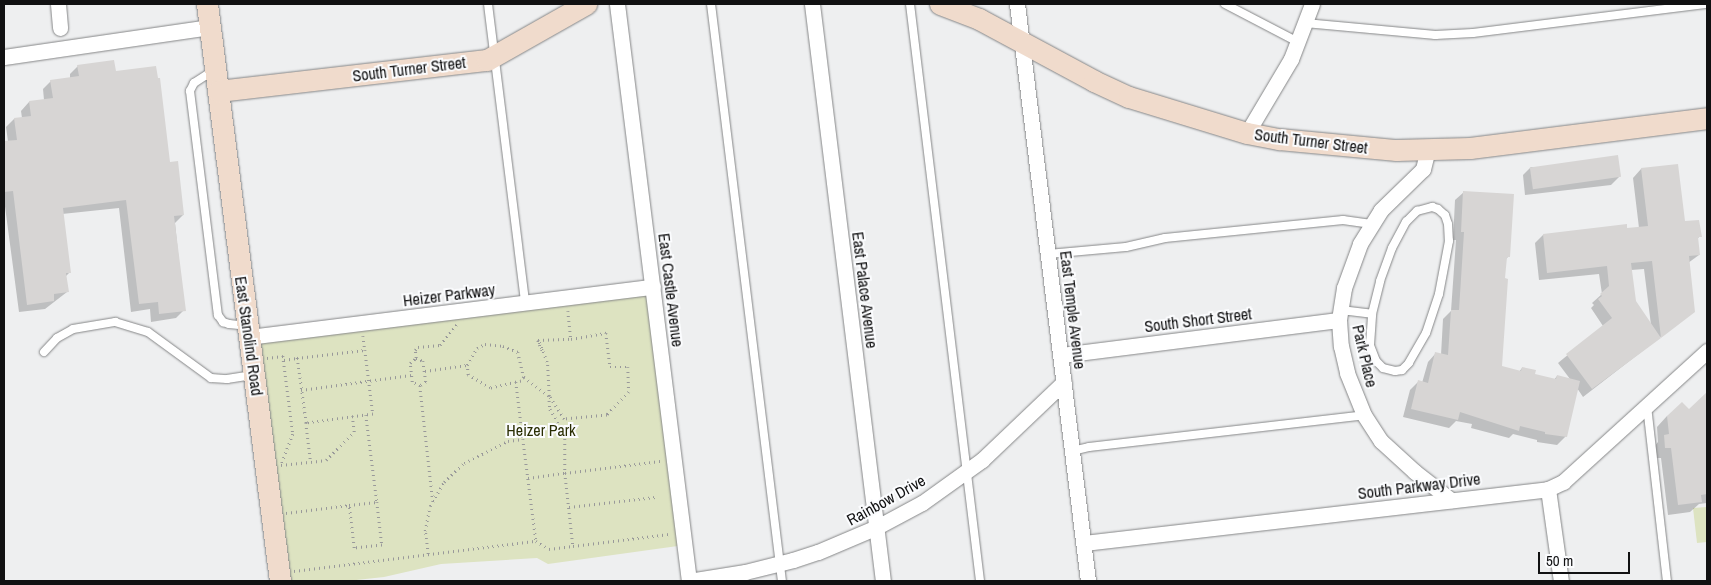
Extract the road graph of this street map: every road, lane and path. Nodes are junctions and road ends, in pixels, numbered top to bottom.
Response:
1 (58, 4) edge
2 (207, 4) edge
3 (488, 4) edge
4 (586, 4) edge
5 (617, 4) edge
6 (711, 4) edge
7 (812, 4) edge
8 (910, 4) edge
9 (940, 4) edge
10 (1017, 4) edge
11 (1225, 4) edge
12 (1312, 4) edge
13 (1707, 4) edge
14 (1305, 23) junction
15 (210, 27) junction
16 (60, 28) dead end
17 (1298, 42) junction
18 (1022, 43) junction
19 (4, 57) edge
20 (494, 57) junction
21 (215, 69) junction
22 (218, 91) junction
23 (1707, 118) edge
24 (1247, 133) junction
25 (1428, 149) junction
26 (1370, 224) junction
27 (1048, 254) junction
28 (653, 287) junction
29 (525, 303) junction
30 (565, 306) junction
31 (1372, 314) junction
32 (1340, 315) junction
33 (448, 324) dead end
34 (248, 331) junction
35 (372, 334) dead end
36 (571, 339) junction
37 (538, 340) junction
38 (365, 350) junction
39 (1707, 351) edge
40 (44, 352) dead end
41 (265, 352) dead end
42 (544, 352) dead end
43 (1061, 355) junction
44 (297, 358) junction
45 (416, 358) junction
46 (283, 360) junction
47 (467, 365) junction
48 (424, 371) junction
49 (255, 374) junction
50 (412, 375) junction
51 (524, 377) junction
52 (369, 382) junction
53 (516, 382) junction
54 (1064, 382) junction
55 (420, 386) junction
56 (301, 390) junction
57 (549, 396) junction
58 (1647, 406) junction
59 (366, 415) junction
60 (1364, 415) junction
61 (352, 416) junction
62 (306, 422) junction
63 (523, 439) junction
64 (1072, 451) junction
65 (674, 459) junction
66 (311, 462) junction
67 (281, 466) junction
68 (280, 471) dead end
69 (965, 472) junction
70 (565, 473) junction
71 (528, 478) junction
72 (1548, 489) junction
73 (656, 497) dead end
74 (1451, 500) junction
75 (433, 501) junction
76 (377, 502) junction
77 (284, 504) dead end
78 (349, 505) junction
79 (568, 508) junction
80 (285, 513) junction
81 (286, 523) dead end
82 (877, 527) junction
83 (683, 532) junction
84 (536, 541) junction
85 (1084, 543) junction
86 (573, 546) junction
87 (428, 554) junction
88 (780, 564) junction
89 (286, 576) edge
90 (689, 581) edge
91 (782, 581) edge
92 (883, 581) edge
93 (980, 581) edge
94 (1088, 581) edge
95 (1556, 581) edge
96 (1561, 581) edge
97 (1667, 581) edge

1 - 16 street
2 - 15 main road, East Stanolind Road
3 - 20 lane
4 - 20 main road, South Turner Street
5 - 28 street, East Castle Avenue
6 - 88 lane
7 - 82 street, East Palace Avenue
8 - 69 lane
9 - 18 main road, South Turner Street
10 - 18 street, East Temple Avenue
11 - 17 lane
12 - 14 street
13 - 14 lane
14 - 17 street
15 - 19 street
15 - 21 main road, East Stanolind Road
17 - 24 street
18 - 24 main road, South Turner Street
18 - 27 street, East Temple Avenue
20 - 22 main road, South Turner Street
20 - 29 lane
21 - 22 main road, East Stanolind Road
21 - 34 lane
22 - 34 main road, East Stanolind Road
23 - 25 main road, South Turner Street
24 - 25 main road, South Turner Street
25 - 26 street, Park Place
26 - 27 lane
26 - 32 street, Park Place
27 - 43 street, East Temple Avenue
28 - 30 street, Heizer Parkway
28 - 65 street, East Castle Avenue
29 - 30 street, Heizer Parkway
29 - 34 street, Heizer Parkway
30 - 36 path
31 - 31 lane
31 - 32 lane
32 - 43 street, South Short Street
32 - 60 street, Park Place
33 - 45 path
34 - 49 main road, East Stanolind Road
35 - 38 path
36 - 37 path
36 - 57 path
37 - 42 path
37 - 57 path
38 - 44 path
38 - 52 path
39 - 58 street, South Parkway Drive
40 - 49 lane
41 - 46 path
43 - 54 street, East Temple Avenue
44 - 46 path
44 - 56 path
45 - 48 path
45 - 50 path
46 - 67 path
47 - 48 path
47 - 51 path
47 - 53 path
48 - 55 path
49 - 89 main road, East Stanolind Road
50 - 52 path
50 - 55 path
51 - 53 path
51 - 57 path
52 - 56 path
52 - 59 path
53 - 63 path
54 - 64 street, East Temple Avenue
54 - 69 street, Rainbow Drive
55 - 75 path
56 - 62 path
57 - 70 path
58 - 72 street, South Parkway Drive
58 - 97 lane
59 - 61 path
59 - 76 path
60 - 64 lane
60 - 74 street, Park Place
61 - 62 path
61 - 66 path
62 - 66 path
63 - 71 path
63 - 75 path
64 - 85 street, East Temple Avenue
65 - 70 path
65 - 83 street, East Castle Avenue
66 - 67 path
67 - 68 path
69 - 82 street, Rainbow Drive
69 - 93 lane
70 - 71 path
70 - 79 path
71 - 84 path
72 - 74 street, South Parkway Drive
72 - 96 street
73 - 79 path
74 - 85 street, South Parkway Drive
75 - 87 path
76 - 78 path
76 - 78 path
77 - 80 path
78 - 80 path
79 - 86 path
80 - 81 path
82 - 88 street, Rainbow Drive
82 - 92 street, East Palace Avenue
83 - 86 path
83 - 90 street, East Castle Avenue
84 - 86 path
84 - 87 path
85 - 94 street, East Temple Avenue
87 - 89 path
88 - 90 street, Rainbow Drive
88 - 91 lane
95 - 96 lane

